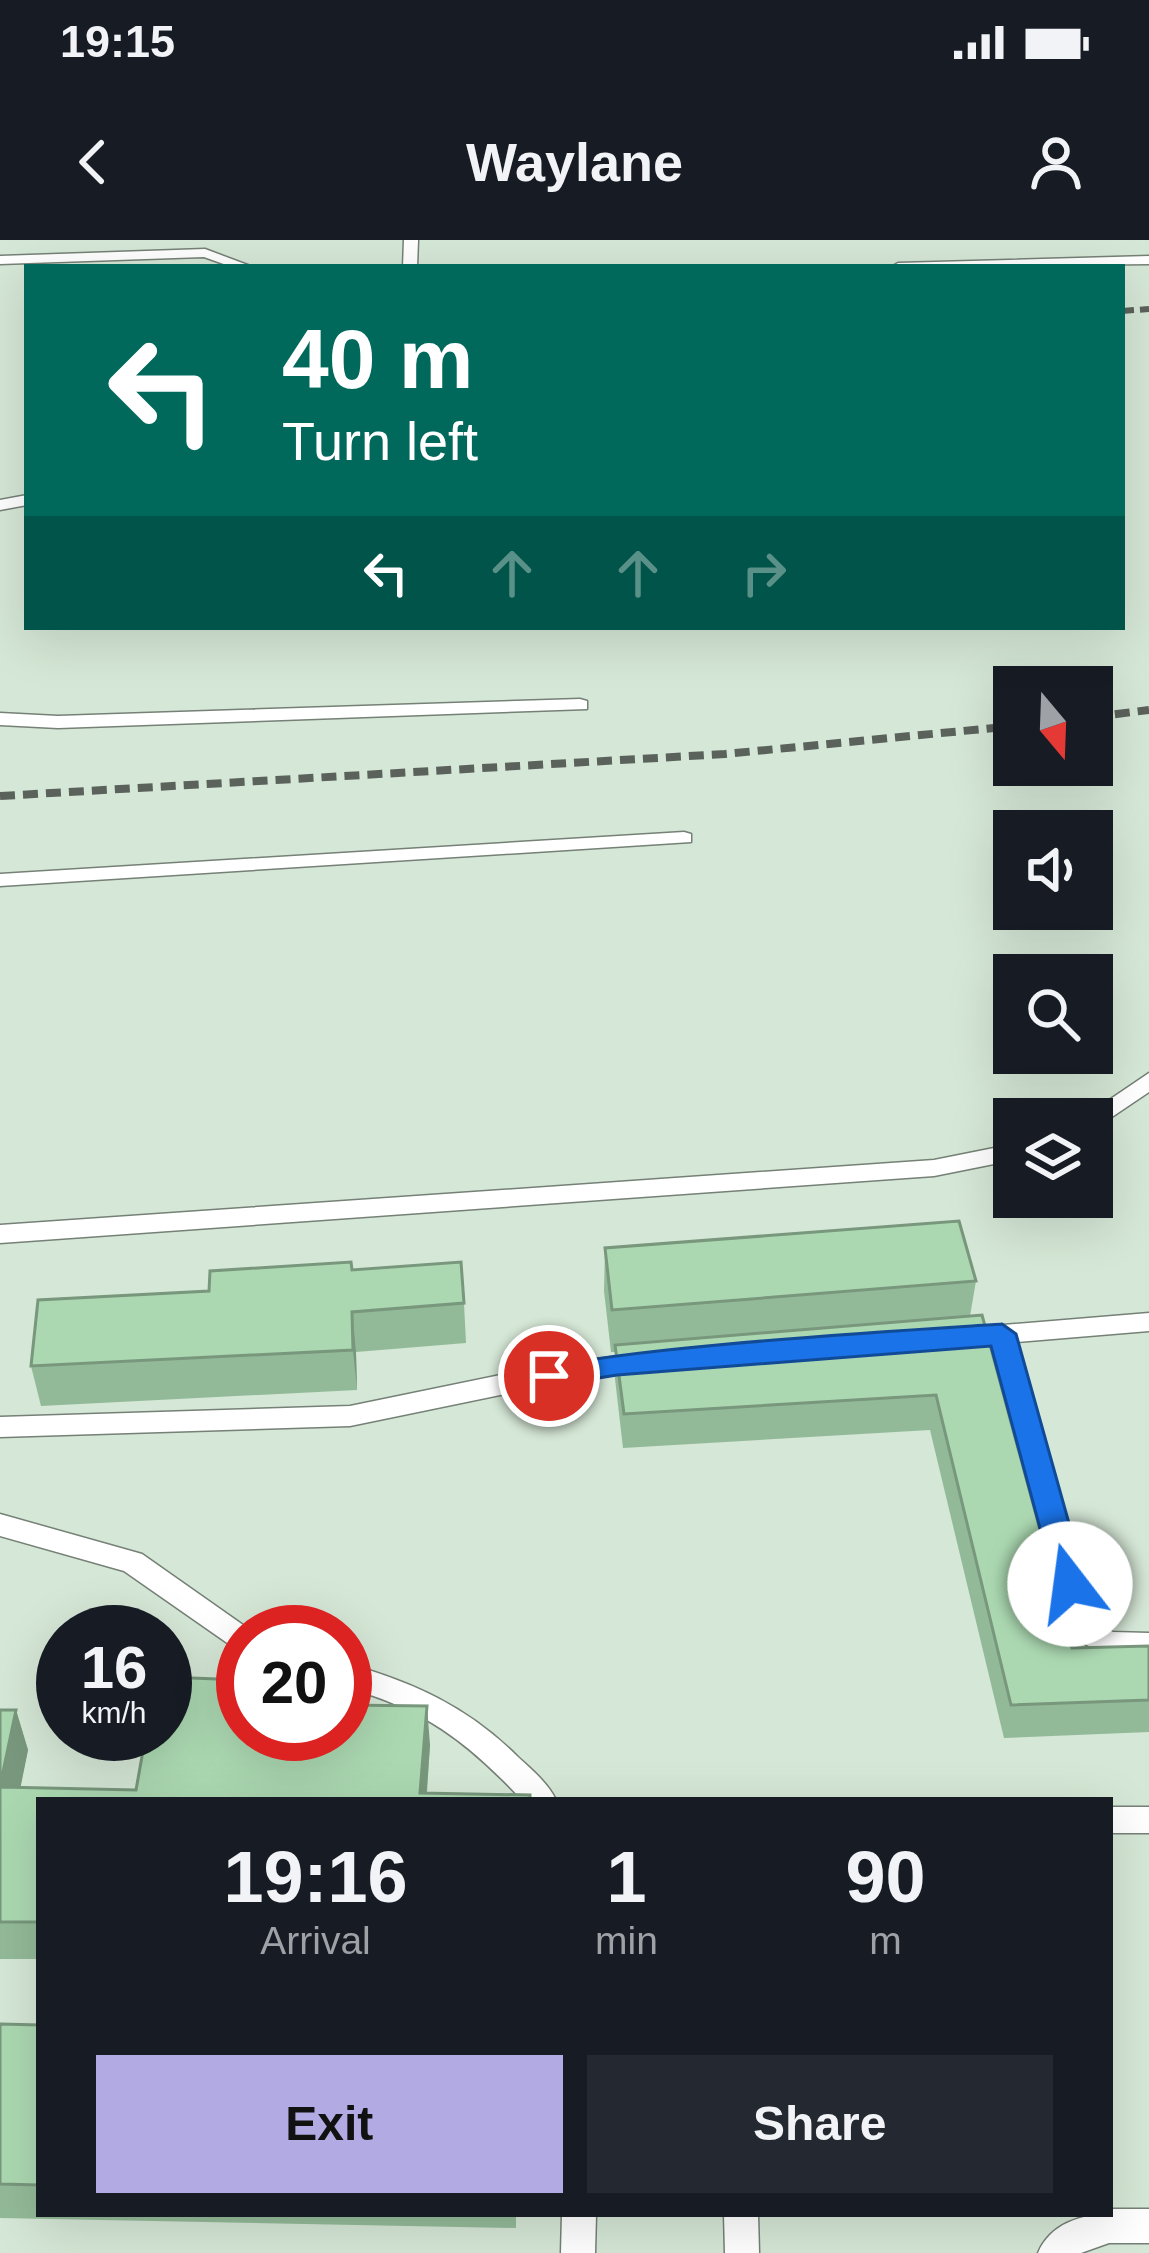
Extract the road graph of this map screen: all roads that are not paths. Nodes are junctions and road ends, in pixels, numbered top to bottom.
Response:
1 (0, 260) edge
2 (1149, 260) edge
3 (236, 264) edge
4 (1006, 264) edge
5 (580, 705) dead end
6 (0, 718) edge
7 (684, 838) dead end
8 (0, 880) edge
9 (1149, 1081) edge
10 (1113, 1106) edge
11 (993, 1156) edge
12 (0, 1234) edge
13 (1149, 1322) edge
14 (1002, 1334) junction
15 (934, 1340) edge
16 (663, 1361) edge
17 (0, 1427) edge
18 (0, 1525) edge
19 (216, 1620) edge
20 (1149, 1645) edge
21 (372, 1681) edge
22 (539, 1797) edge
23 (1113, 1820) edge
24 (1149, 1820) edge
25 (579, 2217) edge
26 (742, 2217) edge
27 (1149, 2226) edge
28 (578, 2253) edge
29 (742, 2253) edge
30 (1054, 2253) edge

1 - 3 lane
2 - 4 lane
5 - 6 lane
7 - 8 lane
9 - 10 lane
11 - 12 lane
13 - 14 lane
14 - 15 lane
14 - 20 lane
16 - 17 lane
18 - 19 lane
21 - 22 lane
23 - 24 lane
25 - 28 lane
26 - 29 lane
27 - 30 lane

